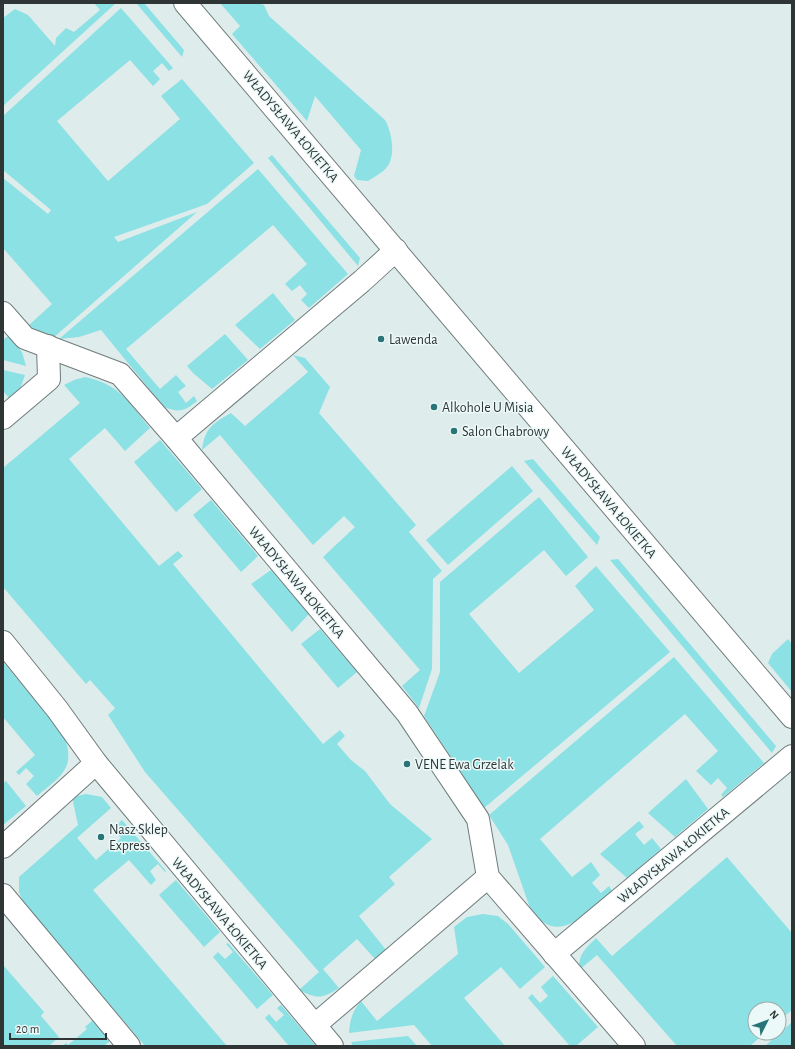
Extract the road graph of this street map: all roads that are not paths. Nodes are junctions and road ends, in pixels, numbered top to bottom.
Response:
1 (185, 3) edge
2 (396, 250) junction
3 (3, 313) edge
4 (48, 346) junction
5 (3, 418) edge
6 (176, 438) junction
7 (3, 642) edge
8 (792, 717) edge
9 (792, 756) edge
10 (96, 763) junction
11 (3, 847) edge
12 (488, 877) junction
13 (3, 895) edge
14 (554, 954) junction
15 (315, 1025) junction
16 (129, 1046) edge
17 (332, 1046) edge
18 (634, 1046) edge

1 - 2 street, WŁADYSŁAWA ŁOKIETKA
2 - 6 street
2 - 8 street, WŁADYSŁAWA ŁOKIETKA
3 - 4 street, WŁADYSŁAWA ŁOKIETKA
4 - 5 street
4 - 6 street, WŁADYSŁAWA ŁOKIETKA
6 - 12 street, WŁADYSŁAWA ŁOKIETKA
7 - 10 street, WŁADYSŁAWA ŁOKIETKA
9 - 14 street, WŁADYSŁAWA ŁOKIETKA
10 - 11 street
10 - 15 street, WŁADYSŁAWA ŁOKIETKA
12 - 14 street
12 - 15 street
13 - 16 street
14 - 18 street
15 - 17 street, WŁADYSŁAWA ŁOKIETKA

